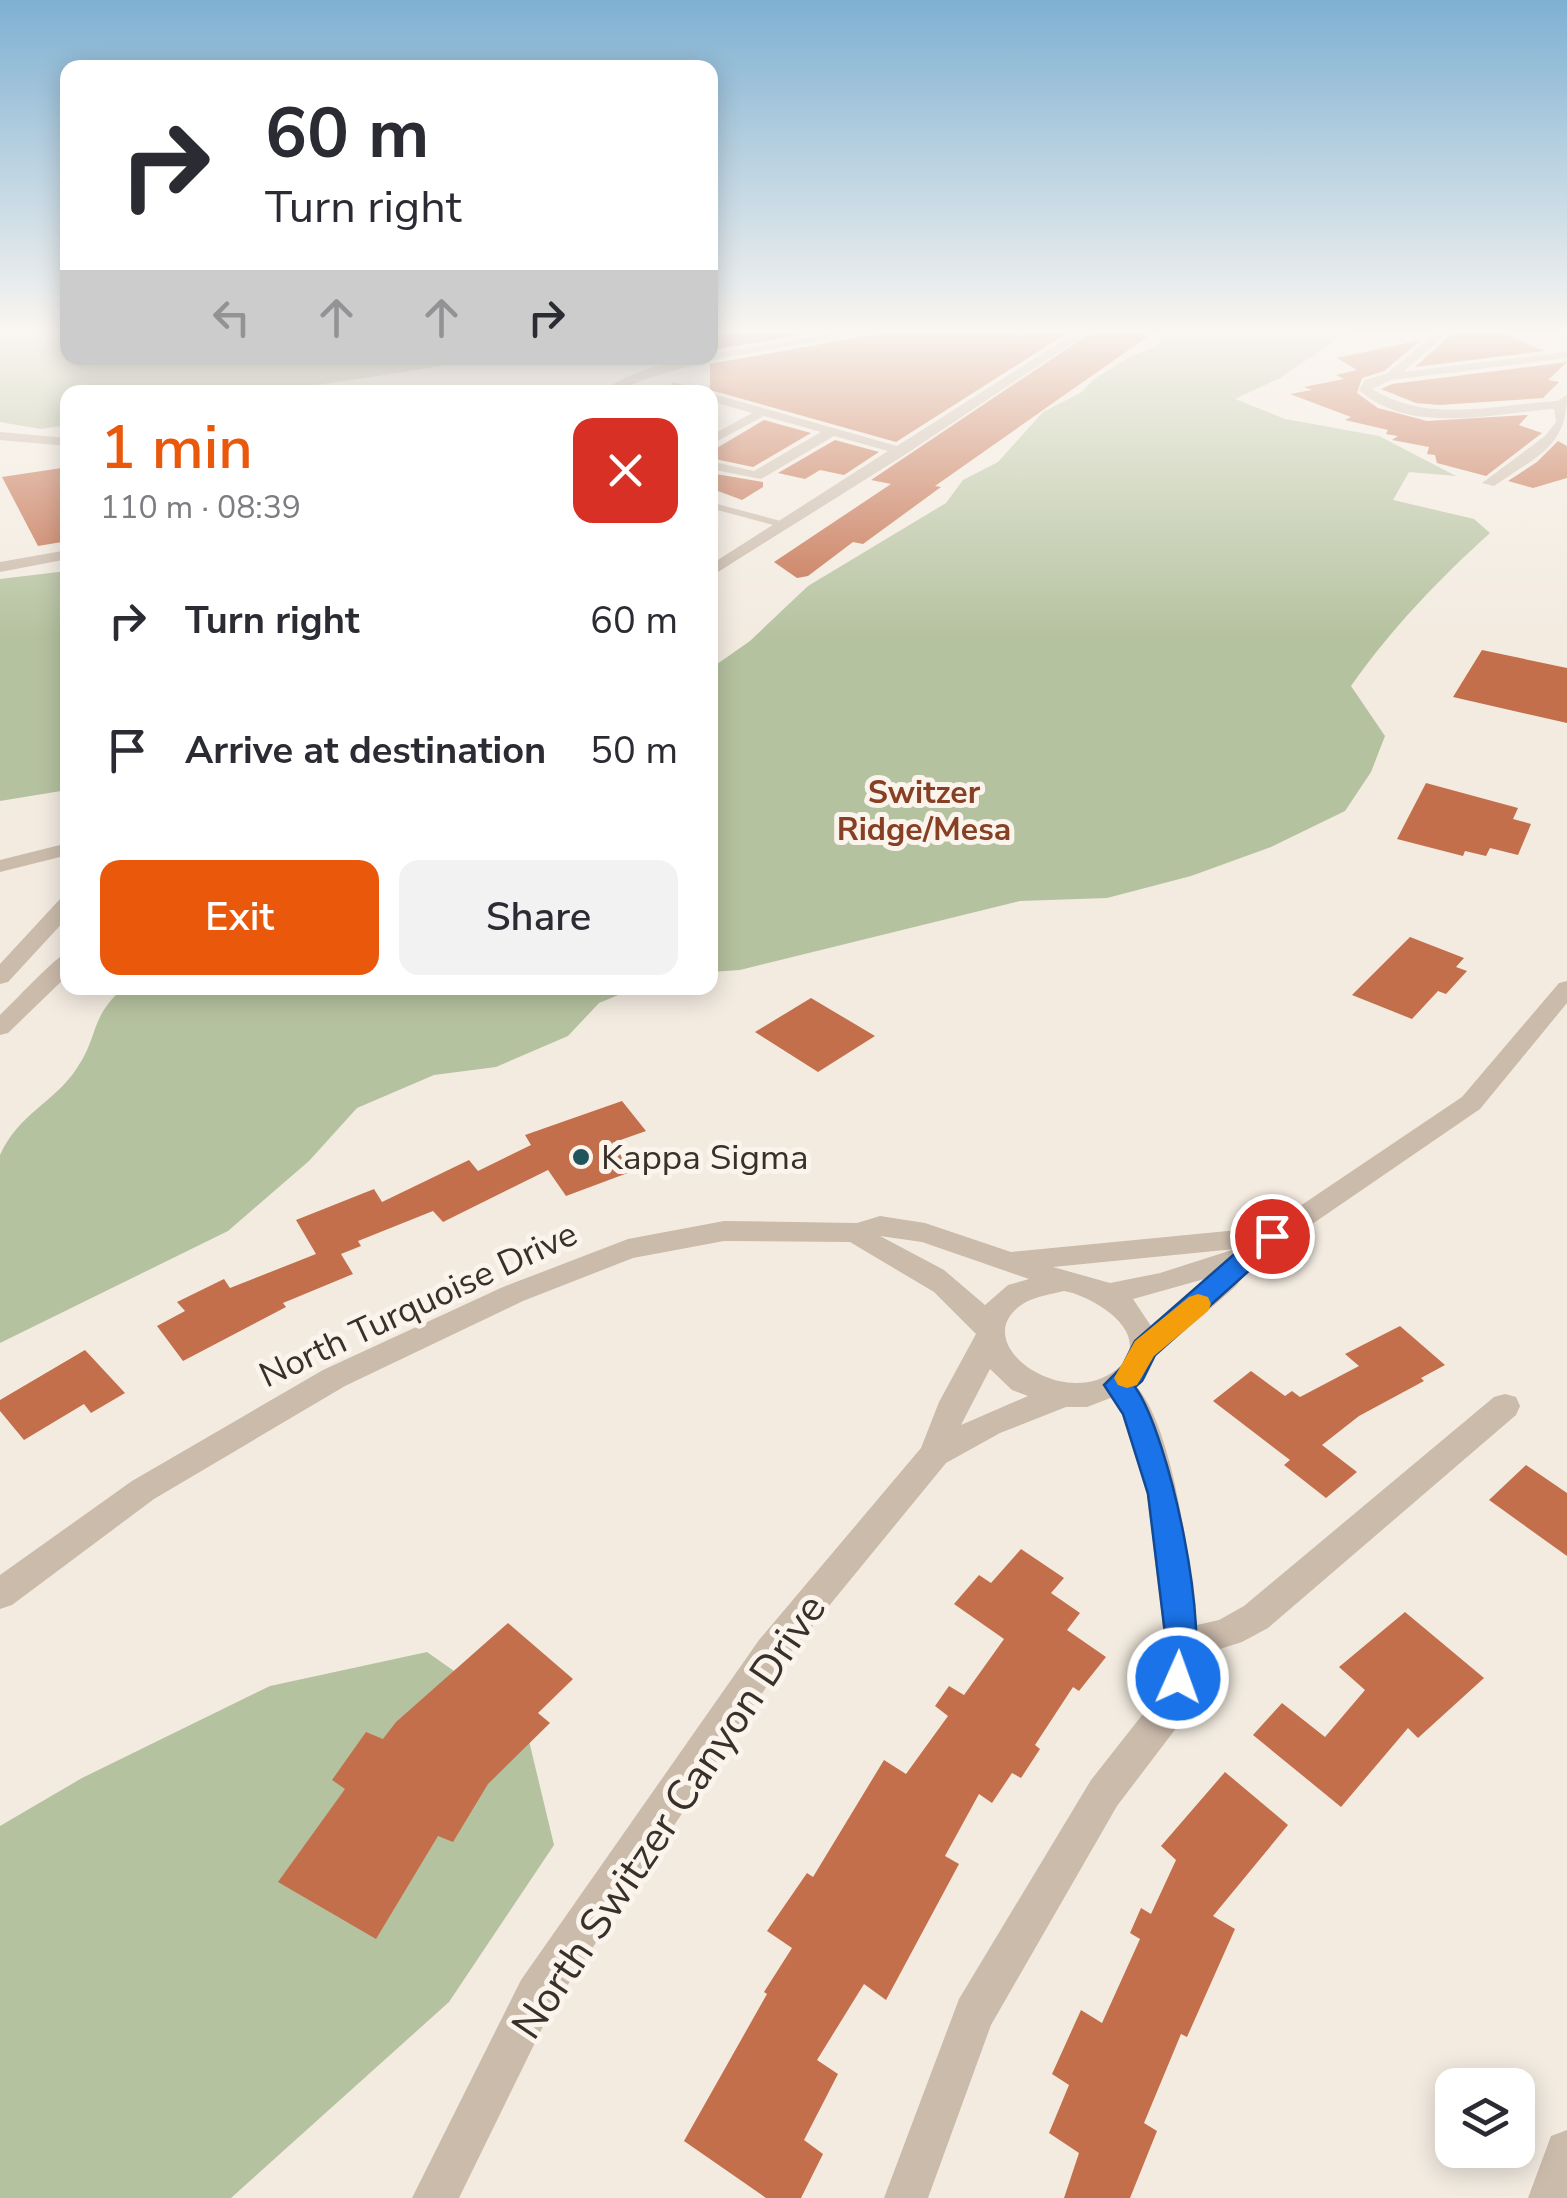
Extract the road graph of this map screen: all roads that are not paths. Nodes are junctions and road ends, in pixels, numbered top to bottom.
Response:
1 (829, 433) edge
2 (832, 433) edge
3 (930, 433) edge
4 (1555, 433) edge
5 (0, 436) edge
6 (60, 441) edge
7 (902, 451) junction
8 (718, 468) edge
9 (1489, 483) dead end
10 (718, 507) edge
11 (724, 508) junction
12 (718, 511) edge
13 (784, 525) junction
14 (60, 556) edge
15 (0, 567) edge
16 (718, 567) edge
17 (60, 851) edge
18 (0, 866) edge
19 (60, 913) edge
20 (60, 969) edge
21 (0, 977) edge
22 (1567, 988) edge
23 (0, 1028) edge
24 (857, 1234) junction
25 (1272, 1236) junction
26 (1244, 1257) junction
27 (1010, 1260) junction
28 (1064, 1281) junction
29 (1108, 1294) junction
30 (988, 1335) junction
31 (1144, 1348) junction
32 (1118, 1385) junction
33 (1062, 1396) junction
34 (1505, 1406) dead end
35 (934, 1455) junction
36 (0, 1594) edge
37 (1182, 1642) junction
38 (1567, 2152) edge
39 (435, 2198) edge
40 (906, 2198) edge
41 (1550, 2198) edge

1 - 8 street
2 - 7 street
3 - 7 street
4 - 9 street
5 - 6 street
7 - 13 street
10 - 11 lane
11 - 12 lane
11 - 13 lane
13 - 16 street
14 - 15 street
17 - 18 street
19 - 21 street
20 - 23 street
22 - 25 street
24 - 27 street, North Turquoise Drive
24 - 30 street, North Turquoise Drive
24 - 36 street, North Turquoise Drive
25 - 26 street
25 - 27 street
26 - 29 street
26 - 31 street
27 - 28 street, North Turquoise Drive
28 - 29 street
28 - 30 street
29 - 31 street
30 - 33 street
30 - 35 street, North Switzer Canyon Drive
31 - 32 street
32 - 33 street
32 - 37 street
33 - 35 street, North Switzer Canyon Drive
34 - 37 street
35 - 39 street, North Switzer Canyon Drive
37 - 40 street
38 - 41 street

